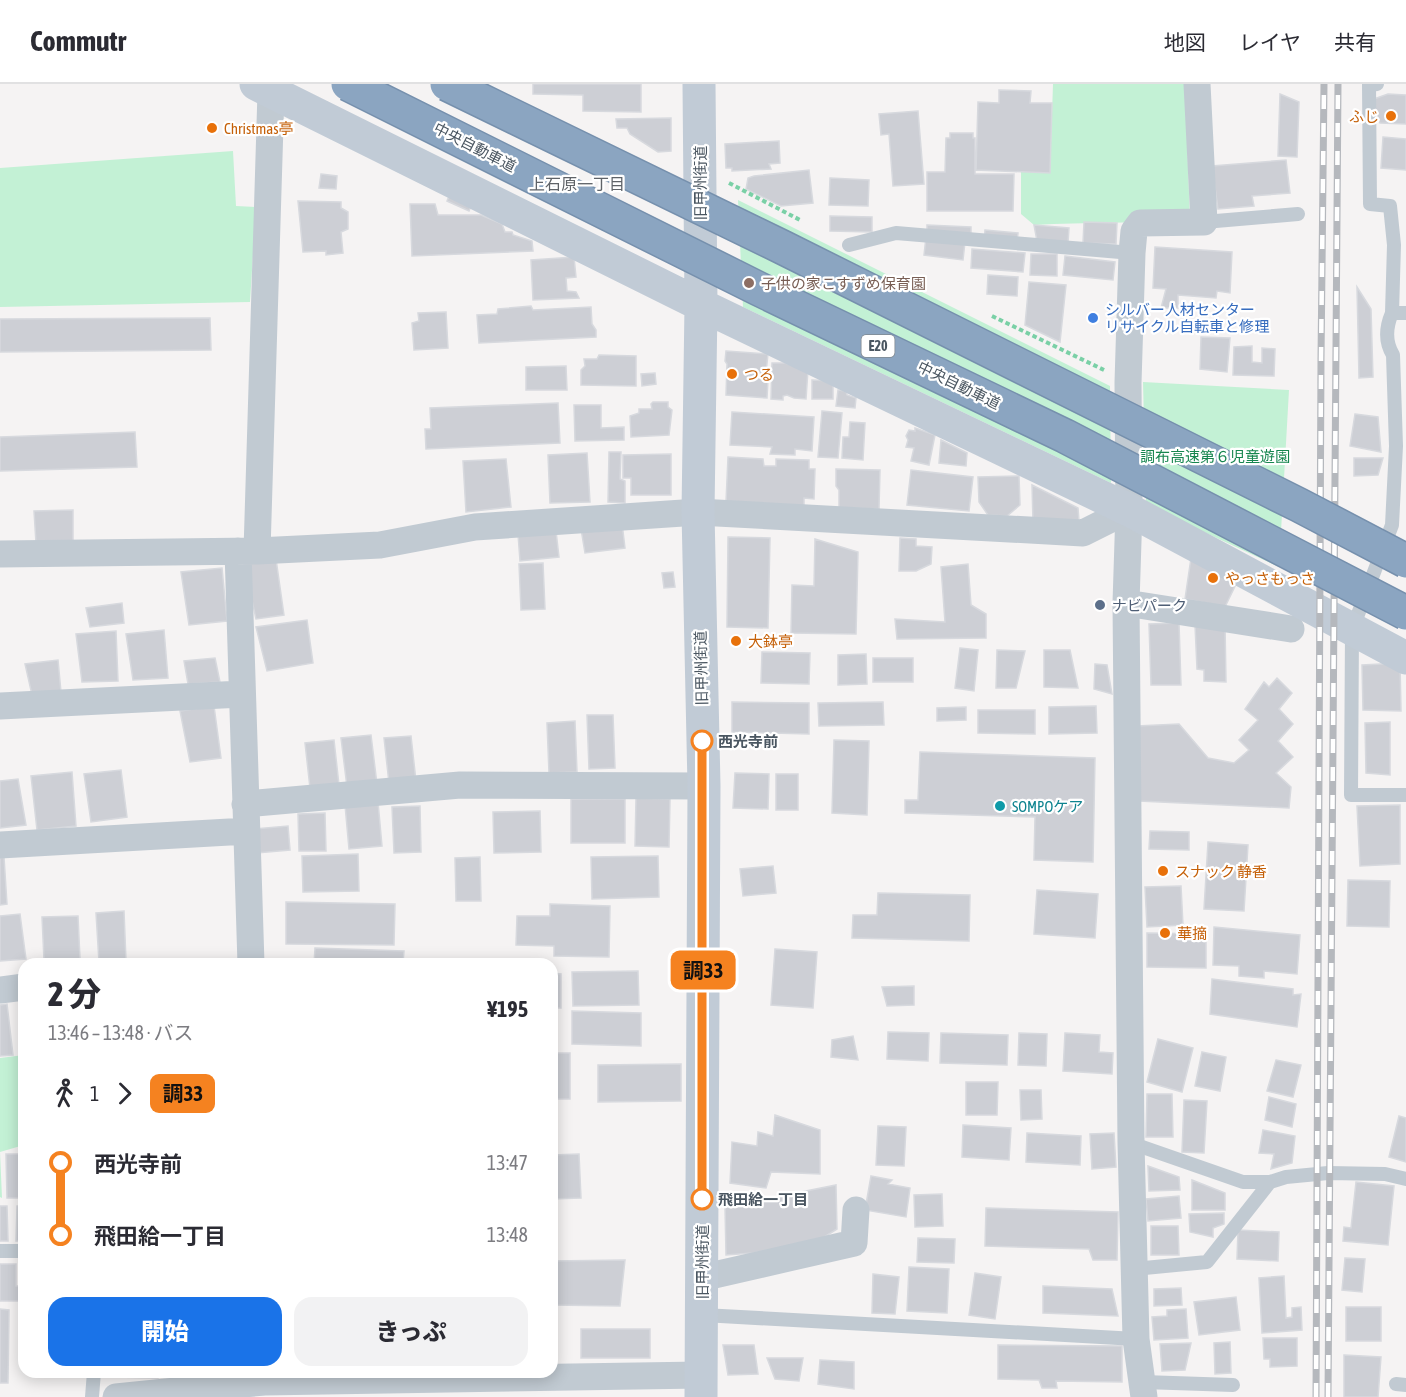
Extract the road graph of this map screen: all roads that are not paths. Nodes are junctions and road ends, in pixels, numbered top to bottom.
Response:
1 (348, 84) edge
2 (447, 84) edge
3 (699, 84) edge
4 (1197, 84) edge
5 (1377, 84) edge
6 (266, 87) edge
7 (1298, 214) dead end
8 (1203, 222) junction
9 (849, 245) dead end
10 (1400, 245) edge
11 (1132, 253) junction
12 (701, 305) junction
13 (1399, 313) edge
14 (1401, 446) edge
15 (1130, 510) junction
16 (698, 512) junction
17 (247, 551) junction
18 (0, 554) edge
19 (1406, 561) edge
20 (1126, 603) junction
21 (1406, 612) edge
22 (1291, 629) dead end
23 (1352, 630) junction
24 (1406, 658) edge
25 (242, 694) junction
26 (0, 706) edge
27 (704, 786) junction
28 (1406, 795) edge
29 (245, 804) junction
30 (247, 831) junction
31 (0, 845) edge
32 (251, 958) edge
33 (18, 988) edge
34 (0, 990) edge
35 (1131, 1143) junction
36 (1406, 1179) edge
37 (1270, 1182) junction
38 (856, 1210) dead end
39 (0, 1251) edge
40 (18, 1251) edge
41 (1134, 1269) junction
42 (701, 1278) junction
43 (703, 1315) junction
44 (1136, 1339) junction
45 (94, 1378) edge
46 (257, 1378) edge
47 (313, 1378) edge
48 (1233, 1385) dead end
49 (701, 1386) edge
50 (1143, 1390) edge
51 (92, 1397) edge
52 (116, 1397) edge

1 - 21 highway, 中央自動車道 / E20, bridge
2 - 19 highway, bridge
3 - 12 main road, 旧甲州街道
4 - 8 street
5 - 10 lane
6 - 12 main road
6 - 17 street
7 - 8 lane
8 - 11 street
9 - 11 lane
10 - 13 lane
11 - 15 street
12 - 15 main road
12 - 16 main road, 旧甲州街道
13 - 14 lane
14 - 23 lane
15 - 16 street
15 - 20 street
15 - 23 main road
16 - 17 street
16 - 27 main road, 旧甲州街道
17 - 18 street
17 - 25 street
20 - 22 street
20 - 35 street
23 - 24 main road
23 - 28 lane
25 - 26 street
25 - 29 street
27 - 29 street
27 - 42 main road, 旧甲州街道
29 - 30 street
30 - 31 street
30 - 32 street
33 - 34 street
35 - 37 lane
35 - 41 street
36 - 37 lane
37 - 41 lane
38 - 42 street
39 - 40 lane
41 - 44 street
42 - 43 main road, 旧甲州街道
43 - 44 lane
43 - 49 main road, 旧甲州街道
44 - 50 street
45 - 51 lane
46 - 52 street
47 - 49 street
48 - 50 lane

